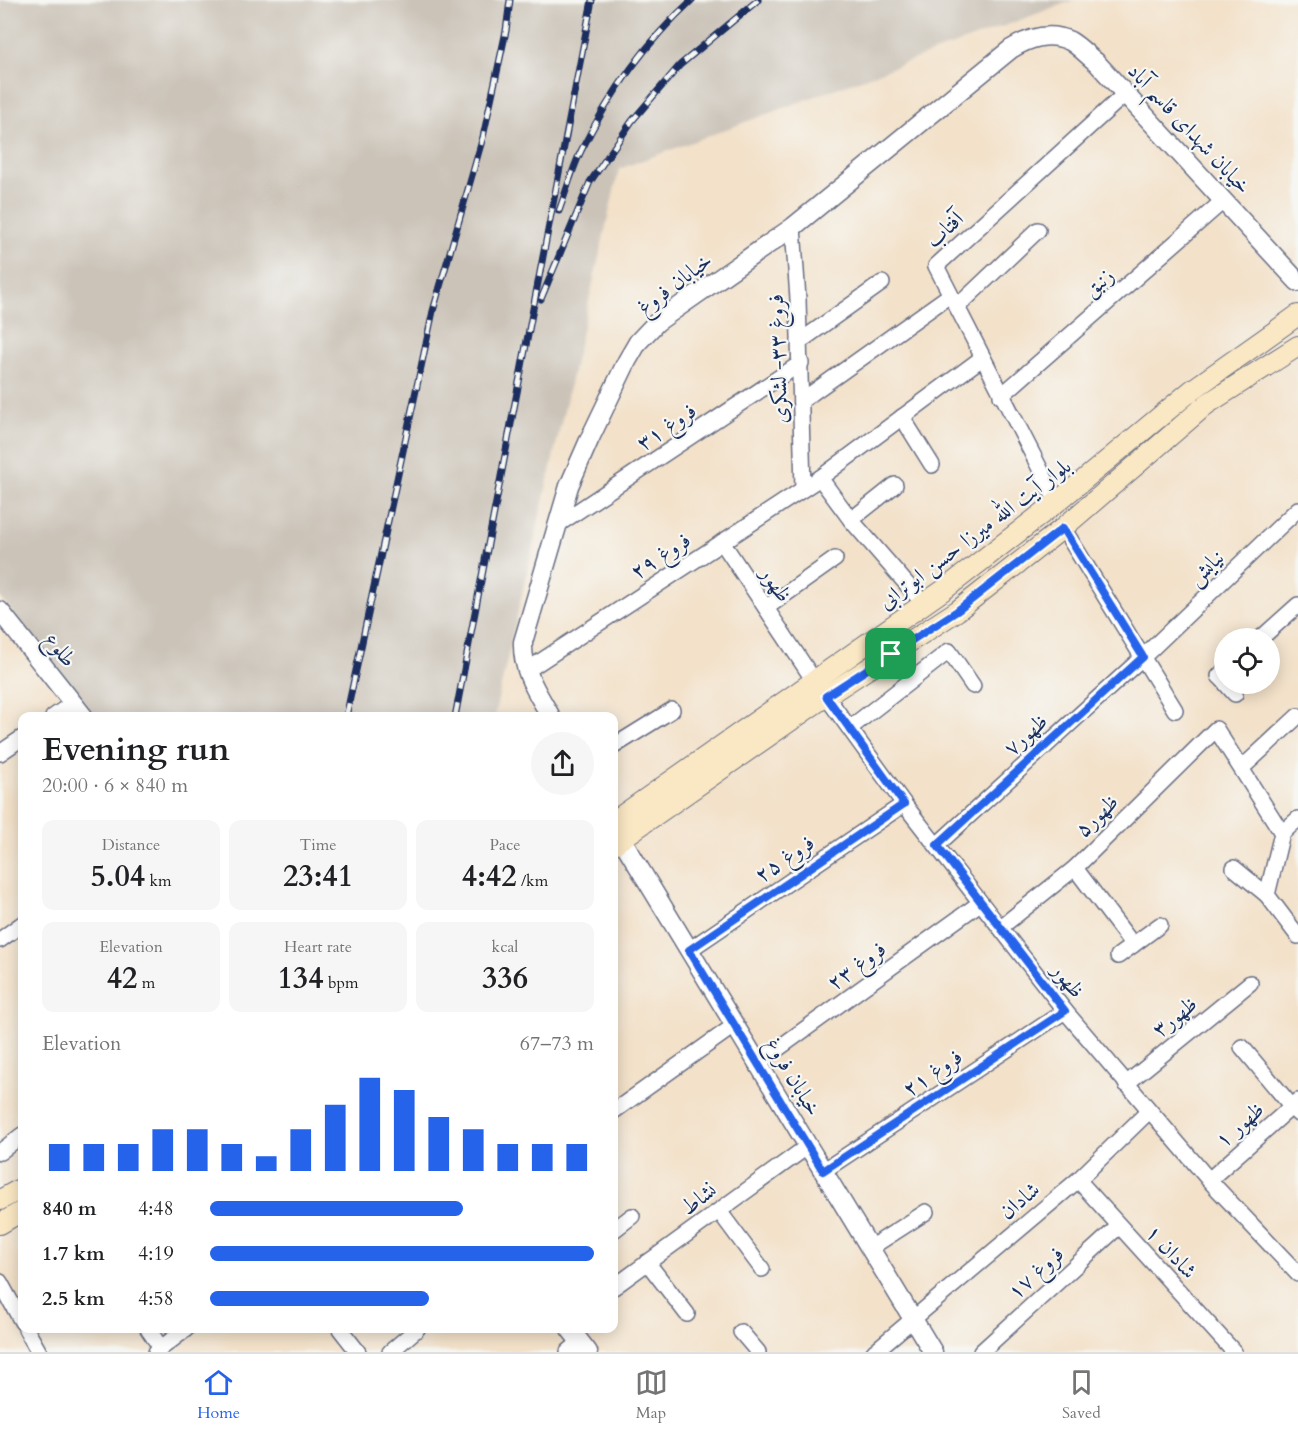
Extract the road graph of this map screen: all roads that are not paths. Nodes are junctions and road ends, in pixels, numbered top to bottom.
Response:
1 (1030, 38) joint
2 (1125, 94) junction
3 (1223, 201) junction
4 (793, 227) junction
5 (1038, 230) dead end
6 (1298, 282) edge
7 (882, 284) dead end
8 (953, 301) junction
9 (1298, 315) edge
10 (799, 342) junction
11 (1298, 346) edge
12 (982, 358) junction
13 (801, 363) junction
14 (1001, 396) junction
15 (801, 401) junction
16 (902, 417) junction
17 (932, 465) dead end
18 (820, 478) junction
19 (895, 485) dead end
20 (803, 489) junction
21 (1057, 502) junction
22 (1298, 509) edge
23 (850, 520) junction
24 (557, 525) junction
25 (1063, 528) junction
26 (722, 542) junction
27 (836, 559) dead end
28 (924, 604) junction
29 (1298, 604) edge
30 (766, 608) junction
31 (1, 613) edge
32 (1272, 628) edge
33 (1143, 657) junction
34 (526, 671) junction
35 (973, 686) dead end
36 (820, 689) junction
37 (79, 710) edge
38 (672, 710) dead end
39 (1175, 710) dead end
40 (548, 712) edge
41 (1298, 716) edge
42 (850, 728) junction
43 (18, 741) edge
44 (618, 744) edge
45 (0, 753) edge
46 (1242, 768) junction
47 (904, 804) junction
48 (1298, 819) edge
49 (618, 830) edge
50 (1282, 833) junction
51 (618, 837) edge
52 (937, 845) junction
53 (1075, 868) junction
54 (1234, 868) dead end
55 (1267, 895) junction
56 (980, 903) junction
57 (1160, 925) dead end
58 (18, 927) edge
59 (1001, 927) junction
60 (1295, 927) edge
61 (0, 940) edge
62 (1133, 945) junction
63 (689, 950) junction
64 (1118, 956) dead end
65 (1250, 983) dead end
66 (1065, 1011) junction
67 (735, 1025) junction
68 (1242, 1047) dead end
69 (758, 1063) junction
70 (1126, 1084) junction
71 (1296, 1107) edge
72 (618, 1108) edge
73 (1149, 1111) junction
74 (18, 1138) edge
75 (808, 1146) junction
76 (0, 1152) edge
77 (823, 1171) junction
78 (1078, 1180) junction
79 (1209, 1180) junction
80 (18, 1190) edge
81 (0, 1200) edge
82 (719, 1211) junction
83 (926, 1212) dead end
84 (18, 1213) edge
85 (632, 1216) dead end
86 (0, 1224) edge
87 (1119, 1226) junction
88 (618, 1227) edge
89 (870, 1248) junction
90 (647, 1262) junction
91 (762, 1269) dead end
92 (1298, 1274) edge
93 (0, 1282) edge
94 (618, 1284) edge
95 (687, 1314) dead end
96 (18, 1315) edge
97 (913, 1319) junction
98 (741, 1332) dead end
99 (28, 1333) edge
100 (150, 1333) edge
101 (181, 1333) edge
102 (343, 1333) edge
103 (412, 1333) edge
104 (159, 1350) edge
105 (39, 1352) edge
106 (358, 1352) edge
107 (390, 1352) edge
108 (758, 1352) edge
109 (874, 1352) edge
110 (933, 1352) edge
111 (981, 1352) edge
112 (1234, 1352) edge

1 - 2 street, خیابان شهدای قاسم آباد
1 - 4 street, خیابان فروغ
2 - 3 street, خیابان شهدای قاسم آباد
2 - 8 street, آفتاب
3 - 6 street, خیابان شهدای قاسم آباد
3 - 14 street, زنبق
4 - 10 street, فروغ ۳۳- لشکری
4 - 24 street, خیابان فروغ
5 - 8 street
7 - 10 street
8 - 12 street, آفتاب
8 - 15 street
9 - 21 main road, بلوار آیت الله میرزا حسن ابوترابی
10 - 13 street, فروغ ۳۳- لشکری
11 - 25 main road, بلوار آیت الله میرزا حسن ابوترابی
12 - 14 street, آفتاب
12 - 16 street, فروغ ۲۹
13 - 15 street, فروغ ۳۳- لشکری
13 - 24 street, فروغ ۳۱
14 - 21 street, آفتاب
15 - 20 street, فروغ ۳۳- لشکری
16 - 17 street
16 - 18 street, فروغ ۲۹
18 - 20 street, فروغ ۲۹
18 - 23 street
19 - 23 street
20 - 26 street, فروغ ۲۹
21 - 28 main road, بلوار آیت الله میرزا حسن ابوترابی
22 - 33 street, نيايش
23 - 28 street
24 - 34 street, خیابان فروغ
25 - 33 street
25 - 36 main road, بلوار آیت الله میرزا حسن ابوترابی
26 - 30 street, ظهور
26 - 34 street, فروغ ۲۹
27 - 30 street
28 - 36 main road, بلوار آیت الله میرزا حسن ابوترابی
29 - 32 street
30 - 36 street, ظهور
31 - 37 street, طلوع
33 - 39 street
33 - 52 street, ظهور۷
34 - 40 street, خیابان فروغ
35 - 42 street
36 - 42 street, ظهور
36 - 49 main road, بلوار آیت الله میرزا حسن ابوترابی
38 - 44 street
41 - 46 street
42 - 47 street, ظهور
43 - 45 street
46 - 50 street
46 - 53 street, ظهور۵
47 - 52 street, ظهور
47 - 63 street, فروغ ۲۵
48 - 50 street
50 - 55 street
51 - 63 street, خیابان فروغ
52 - 56 street, ظهور
53 - 59 street, ظهور۵
53 - 62 street
54 - 55 street
55 - 60 street
56 - 59 street, ظهور
56 - 69 street, فروغ ۲۳
57 - 62 street
58 - 61 street
59 - 66 street, ظهور
62 - 64 street
63 - 67 street, خیابان فروغ
65 - 70 street, ظهور۳
66 - 70 street, ظهور
66 - 77 street, فروغ ۲۱
67 - 69 street, خیابان فروغ
67 - 72 street
68 - 71 street
69 - 75 street, خیابان فروغ
70 - 73 street, ظهور
71 - 79 street, ظهور ۱
73 - 78 street, شادان
73 - 79 street, ظهور
74 - 76 street
75 - 77 street, خیابان فروغ
75 - 82 street, نشاط
77 - 89 street, خیابان فروغ
78 - 87 street, شادان ۱
78 - 97 street, شادان
79 - 92 street, ظهور
80 - 81 main road
82 - 90 street, نشاط
82 - 91 street
83 - 89 street
84 - 86 main road
85 - 88 street
87 - 111 street, فروغ ۱۷
87 - 112 street, شادان ۱
89 - 97 street, خیابان فروغ
90 - 94 street, نشاط
90 - 95 street
93 - 96 street
97 - 109 street, شادان
97 - 110 street, خیابان فروغ
98 - 108 street
99 - 105 street
100 - 104 street
101 - 104 street
102 - 106 street
103 - 107 street

